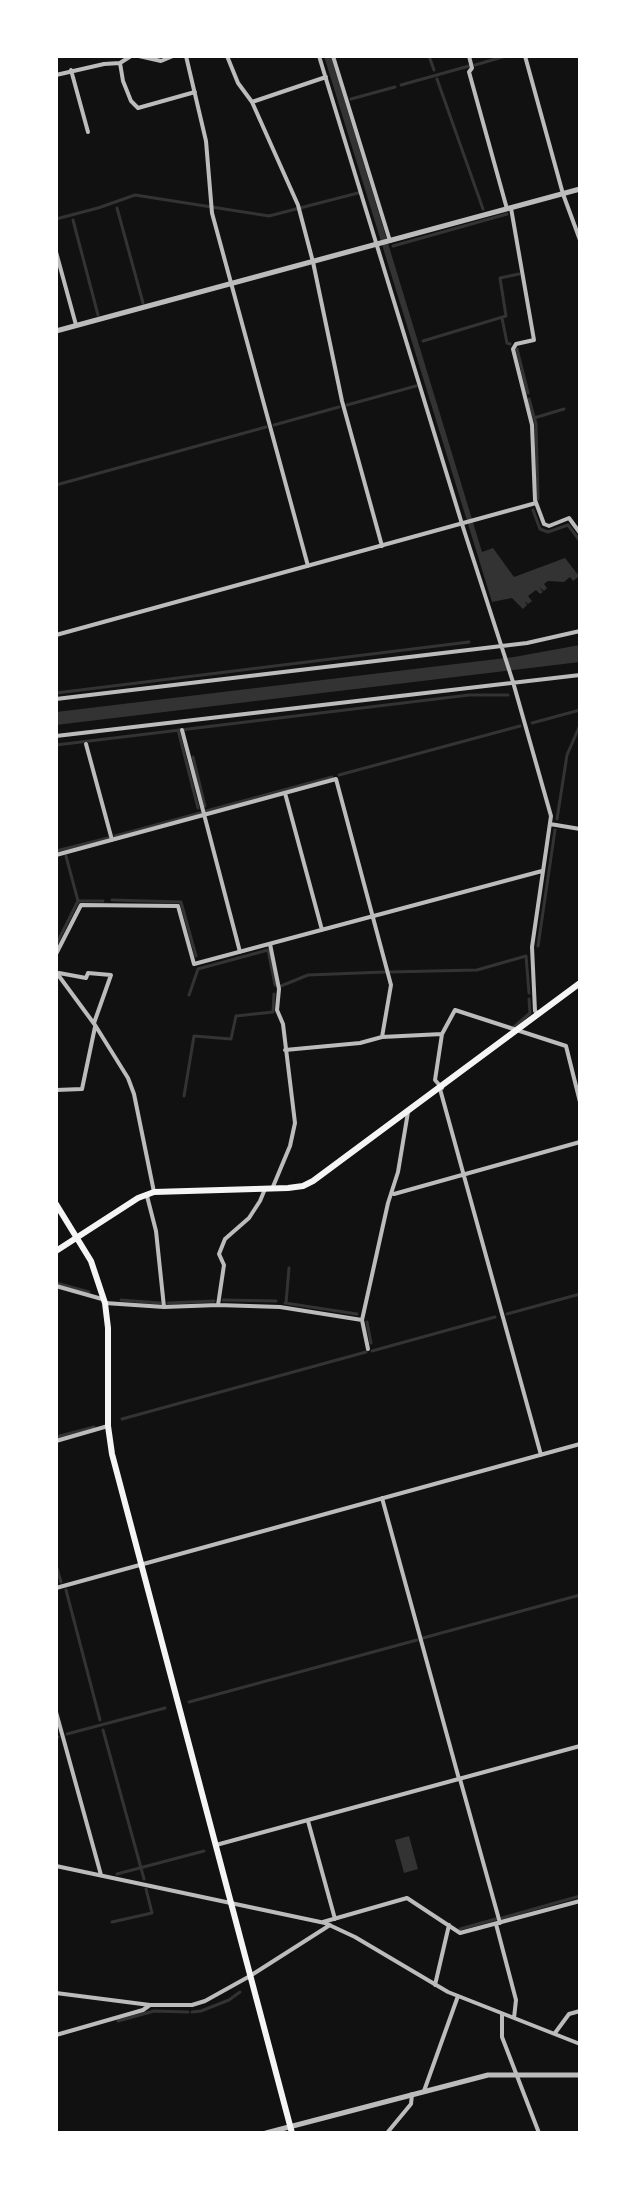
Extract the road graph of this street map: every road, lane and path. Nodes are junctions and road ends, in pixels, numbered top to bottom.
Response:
1 (131, 56) edge
2 (139, 56) edge
3 (173, 56) edge
4 (186, 56) edge
5 (238, 56) edge
6 (319, 56) edge
7 (333, 56) edge
8 (469, 56) edge
9 (525, 56) edge
10 (228, 58) edge
11 (120, 63) junction
12 (71, 70) junction
13 (56, 75) edge
14 (326, 77) junction
15 (195, 92) junction
16 (252, 102) junction
17 (88, 132) dead end
18 (580, 189) edge
19 (563, 194) junction
20 (509, 208) junction
21 (580, 240) edge
22 (389, 241) junction
23 (378, 244) junction
24 (56, 252) edge
25 (313, 262) junction
26 (231, 284) junction
27 (76, 325) junction
28 (56, 331) edge
29 (536, 503) junction
30 (464, 524) junction
31 (580, 533) edge
32 (382, 546) junction
33 (308, 566) junction
34 (580, 631) edge
35 (56, 635) edge
36 (502, 646) junction
37 (580, 675) edge
38 (513, 682) junction
39 (56, 699) edge
40 (182, 730) dead end
41 (56, 736) edge
42 (86, 744) dead end
43 (285, 793) junction
44 (204, 815) junction
45 (550, 824) junction
46 (580, 829) edge
47 (112, 840) junction
48 (56, 855) edge
49 (543, 870) junction
50 (374, 916) junction
51 (322, 930) junction
52 (270, 944) junction
53 (240, 952) junction
54 (56, 954) edge
55 (57, 972) edge
56 (580, 983) edge
57 (539, 1014) junction
58 (94, 1024) junction
59 (516, 1031) junction
60 (442, 1034) junction
61 (382, 1037) junction
62 (285, 1050) junction
63 (441, 1088) junction
64 (56, 1090) edge
65 (580, 1102) edge
66 (408, 1112) junction
67 (580, 1142) edge
68 (463, 1174) junction
69 (268, 1189) junction
70 (150, 1193) junction
71 (392, 1194) junction
72 (56, 1204) edge
73 (77, 1237) junction
74 (56, 1251) edge
75 (56, 1286) edge
76 (105, 1302) junction
77 (218, 1305) junction
78 (164, 1307) junction
79 (362, 1320) junction
80 (368, 1349) dead end
81 (108, 1426) junction
82 (56, 1441) edge
83 (580, 1444) edge
84 (541, 1455) junction
85 (382, 1498) junction
86 (141, 1564) junction
87 (56, 1588) edge
88 (56, 1712) edge
89 (59, 1732) edge
90 (580, 1746) edge
91 (460, 1779) junction
92 (308, 1820) junction
93 (216, 1845) junction
94 (56, 1866) edge
95 (101, 1875) junction
96 (231, 1902) junction
97 (580, 1903) edge
98 (335, 1919) junction
99 (321, 1922) junction
100 (498, 1923) junction
101 (330, 1925) junction
102 (449, 1925) junction
103 (250, 1976) junction
104 (435, 1985) junction
105 (56, 1993) edge
106 (458, 1996) junction
107 (150, 2005) junction
108 (580, 2011) edge
109 (502, 2014) junction
110 (514, 2018) junction
111 (555, 2033) junction
112 (56, 2035) edge
113 (580, 2044) edge
114 (515, 2075) junction
115 (580, 2075) edge
116 (424, 2091) junction
117 (412, 2094) junction
118 (291, 2130) edge
119 (266, 2133) edge
120 (387, 2133) edge
121 (539, 2133) edge

1 - 11 street
2 - 3 street
4 - 15 street
5 - 10 street
6 - 14 street
7 - 22 street
8 - 20 street
9 - 19 street
10 - 16 street
11 - 12 street
11 - 15 street
12 - 13 street
12 - 17 street
14 - 16 street
14 - 23 street
15 - 26 street
16 - 25 street
18 - 19 street
19 - 20 street
19 - 21 street
20 - 22 street
20 - 29 street
22 - 23 street
23 - 25 street
23 - 30 street
24 - 27 street
25 - 26 street
25 - 32 street
26 - 27 street
26 - 33 street
27 - 28 street
29 - 30 street
29 - 31 street
30 - 32 street
30 - 36 street
32 - 33 street
33 - 35 street
34 - 36 street
36 - 38 street
36 - 39 street
37 - 38 street
38 - 41 street
38 - 45 street
40 - 44 street
42 - 47 street
43 - 44 street
43 - 50 street
43 - 51 street
44 - 47 street
44 - 53 street
45 - 46 street
45 - 49 street
47 - 48 street
49 - 50 street
49 - 57 street
50 - 51 street
50 - 61 street
51 - 52 street
52 - 53 street
52 - 62 street
53 - 54 street
55 - 58 street
55 - 58 street
56 - 57 main road
57 - 59 main road
58 - 64 street
58 - 70 street
59 - 60 street
59 - 63 main road
59 - 65 street
60 - 61 street
60 - 63 street
61 - 62 street
62 - 69 street
63 - 66 main road
63 - 68 street
66 - 69 main road
66 - 71 street
67 - 68 street
68 - 71 street
68 - 84 street
69 - 70 main road
69 - 77 street
70 - 73 main road
70 - 78 street
71 - 79 street
72 - 73 main road
73 - 74 main road
73 - 76 main road
75 - 76 street
76 - 78 street
76 - 81 main road
77 - 78 street
77 - 79 street
79 - 80 street
81 - 82 street
81 - 86 main road
83 - 84 street
84 - 85 street
85 - 86 street
85 - 91 street
86 - 87 street
86 - 93 main road
88 - 89 street
89 - 95 street
90 - 91 street
91 - 92 street
91 - 100 street
92 - 93 street
92 - 98 street
93 - 96 main road
94 - 95 street
95 - 96 street
96 - 99 street
96 - 103 main road
97 - 100 street
98 - 99 street
98 - 102 street
99 - 101 street
100 - 102 street
100 - 110 street
101 - 103 street
101 - 104 street
102 - 104 street
103 - 107 street
103 - 118 main road
104 - 106 street
105 - 107 street
106 - 109 street
106 - 116 street
107 - 112 street
108 - 111 street
109 - 110 street
109 - 114 street
110 - 111 street
111 - 113 street
114 - 115 street
114 - 116 street
114 - 121 street
116 - 117 street
117 - 118 street
117 - 120 street
118 - 119 street

